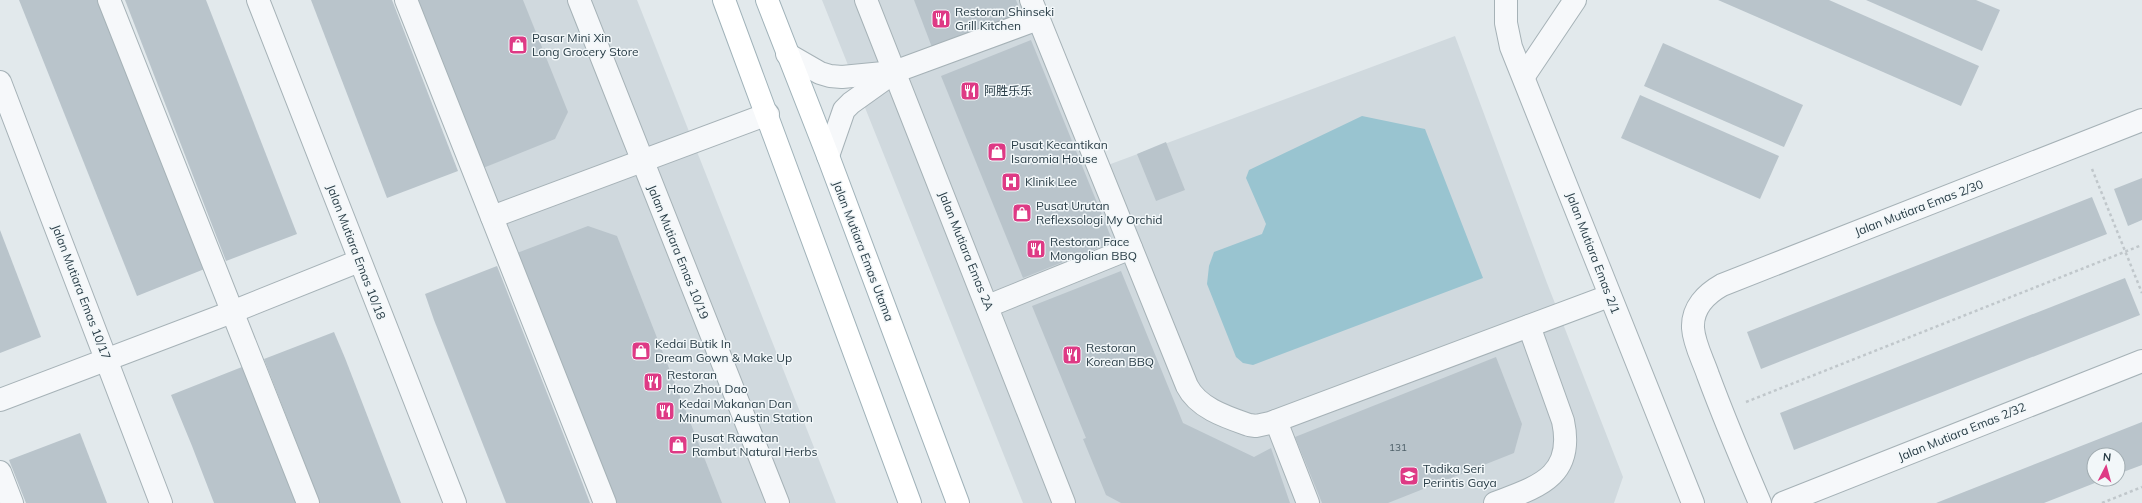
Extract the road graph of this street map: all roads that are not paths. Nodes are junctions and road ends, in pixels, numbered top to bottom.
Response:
1 (109, 0) edge
2 (258, 0) edge
3 (406, 0) edge
4 (579, 0) edge
5 (724, 0) edge
6 (767, 0) edge
7 (866, 0) edge
8 (1506, 0) edge
9 (1575, 0) edge
10 (1035, 9) edge
11 (787, 54) junction
12 (894, 72) junction
13 (1524, 76) junction
14 (0, 82) edge
15 (768, 114) junction
16 (2142, 120) edge
17 (828, 156) junction
18 (643, 161) junction
19 (492, 217) junction
20 (1131, 248) junction
21 (359, 261) junction
22 (1609, 296) junction
23 (988, 306) junction
24 (232, 312) junction
25 (1529, 326) junction
26 (108, 360) junction
27 (2142, 361) edge
28 (0, 400) edge
29 (1276, 421) junction
30 (0, 472) edge
31 (12, 503) edge
32 (161, 503) edge
33 (308, 503) edge
34 (455, 503) edge
35 (605, 503) edge
36 (778, 503) edge
37 (910, 503) edge
38 (958, 503) edge
39 (1064, 503) edge
40 (1308, 503) edge
41 (1494, 503) edge
42 (1693, 503) edge
43 (1760, 503) edge
44 (1782, 503) edge

1 - 24 street
2 - 21 street, Jalan Mutiara Emas 10/18
3 - 19 street
4 - 18 street, Jalan Mutiara Emas 10/19
5 - 15 main road
6 - 11 main road, Jalan Mutiara Emas Utama
7 - 12 street, Jalan Mutiara Emas 2A
8 - 13 street, Jalan Mutiara Emas 2/1
9 - 13 street
10 - 12 street
10 - 20 street
11 - 12 street
11 - 17 main road, Jalan Mutiara Emas Utama
12 - 17 street
12 - 23 street, Jalan Mutiara Emas 2A
13 - 22 street, Jalan Mutiara Emas 2/1
14 - 26 street, Jalan Mutiara Emas 10/17
15 - 18 street
15 - 37 main road
16 - 43 street, Jalan Mutiara Emas 2/30
17 - 38 main road, Jalan Mutiara Emas Utama
18 - 19 street
18 - 36 street, Jalan Mutiara Emas 10/19
19 - 35 street
20 - 23 street
20 - 29 street
21 - 24 street
21 - 34 street, Jalan Mutiara Emas 10/18
22 - 25 street
22 - 42 street, Jalan Mutiara Emas 2/1
23 - 39 street, Jalan Mutiara Emas 2A
24 - 26 street
24 - 33 street
25 - 29 street
25 - 41 street
26 - 28 street
26 - 32 street, Jalan Mutiara Emas 10/17
27 - 44 street, Jalan Mutiara Emas 2/32
29 - 40 street
30 - 31 street

